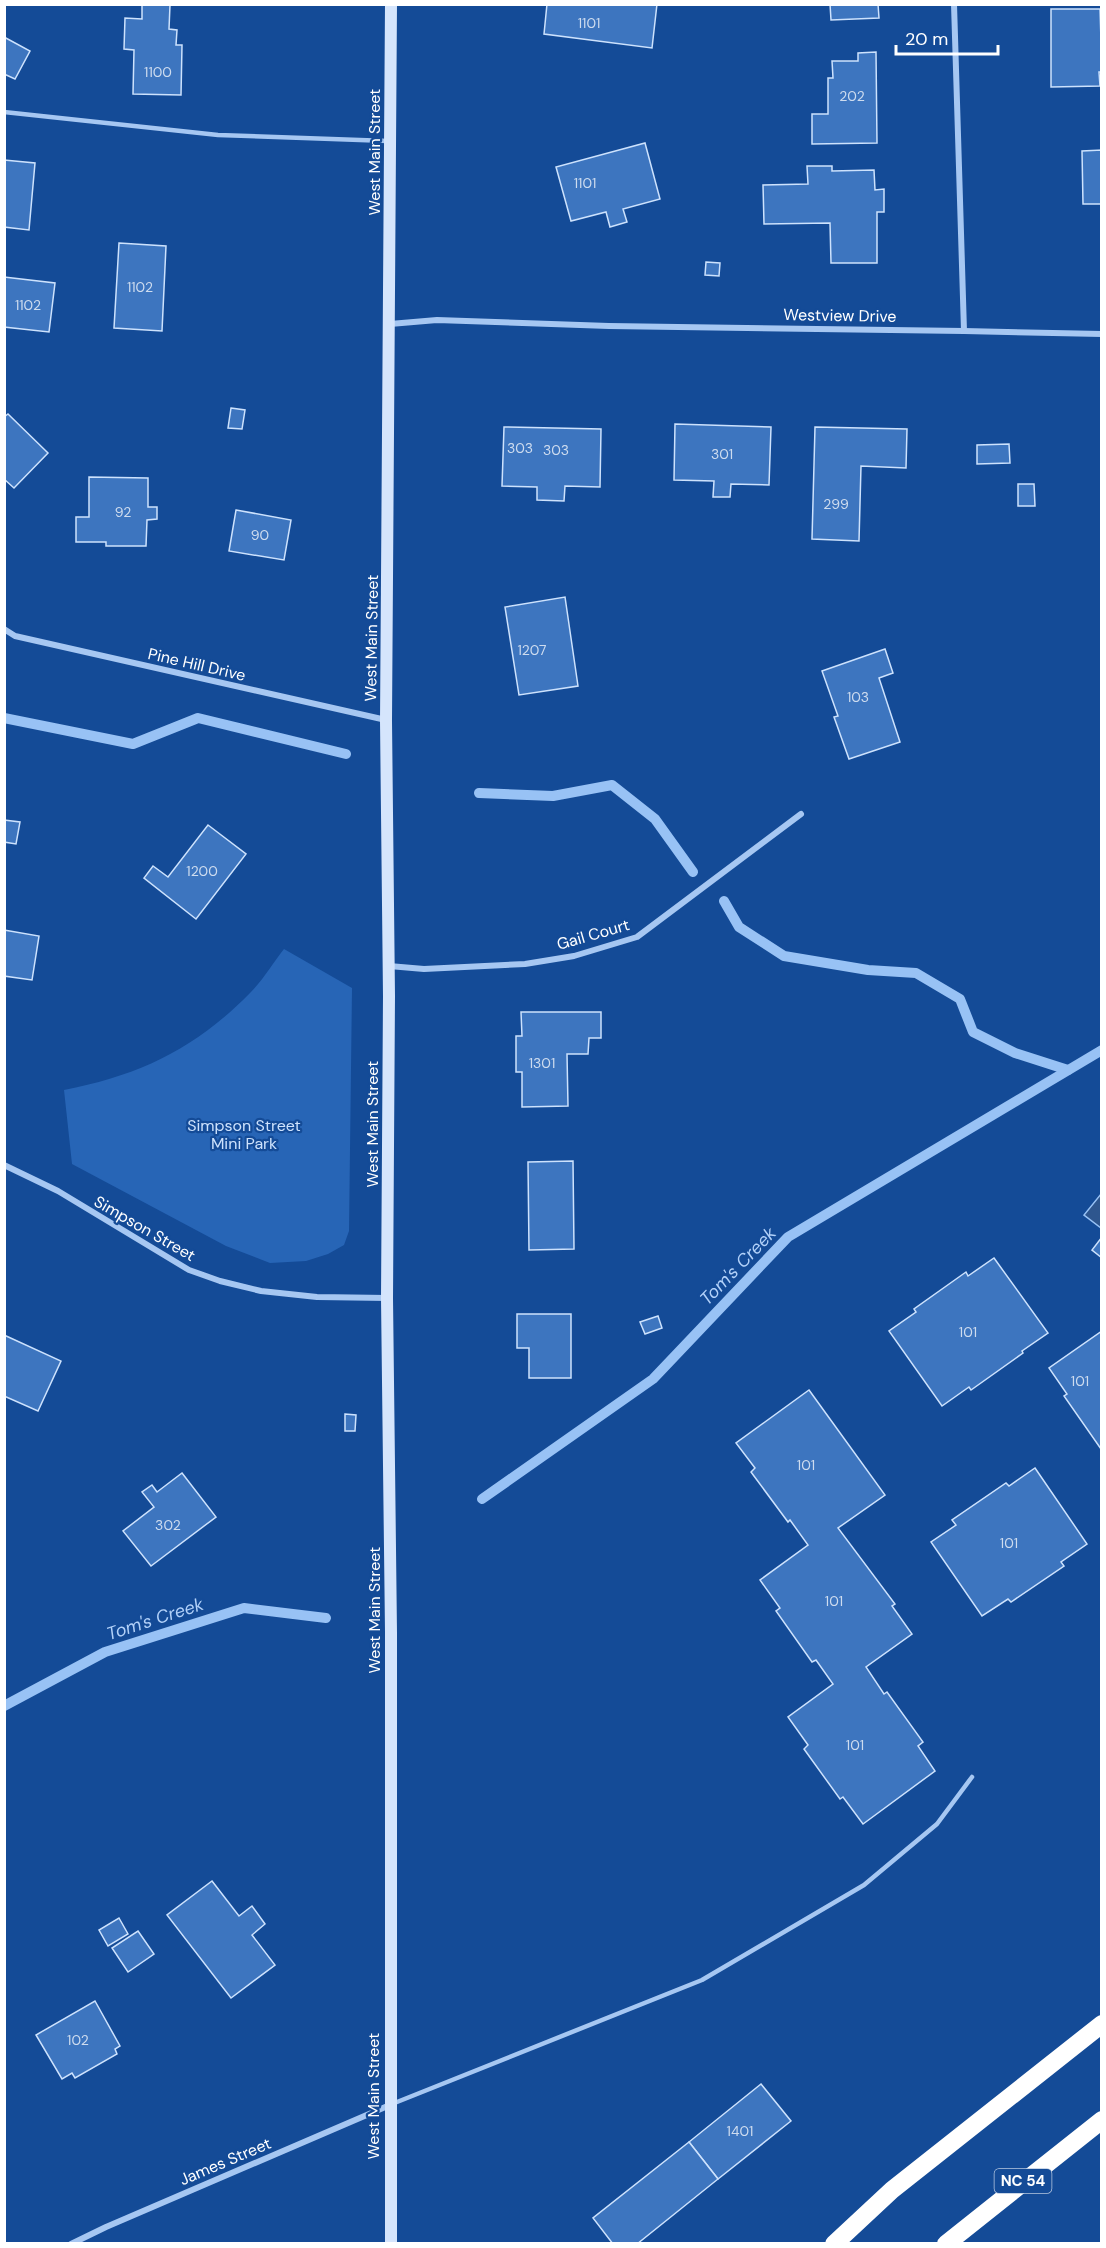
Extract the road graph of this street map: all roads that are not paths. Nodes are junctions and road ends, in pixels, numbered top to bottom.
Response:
1 (391, 4) edge
2 (954, 4) edge
3 (4, 112) edge
4 (391, 141) junction
5 (390, 324) junction
6 (964, 331) junction
7 (1101, 334) edge
8 (4, 630) edge
9 (386, 721) junction
10 (801, 814) dead end
11 (389, 966) junction
12 (4, 1165) edge
13 (387, 1298) junction
14 (972, 1777) dead end
15 (1101, 2024) edge
16 (390, 2106) junction
17 (1101, 2120) edge
18 (71, 2244) edge
19 (391, 2244) edge
20 (834, 2244) edge
21 (946, 2244) edge

1 - 4 main road, West Main Street
2 - 6 street
3 - 4 lane
4 - 5 main road, West Main Street
5 - 6 street, Westview Drive
5 - 9 main road, West Main Street
6 - 7 street, Westview Drive
8 - 9 street, Pine Hill Drive
9 - 11 main road, West Main Street
10 - 11 street, Gail Court
11 - 13 main road, West Main Street
12 - 13 street, Simpson Street
13 - 16 main road, West Main Street
14 - 16 lane
15 - 20 highway
16 - 18 street, James Street
16 - 19 main road, West Main Street
17 - 21 highway, NC 54

